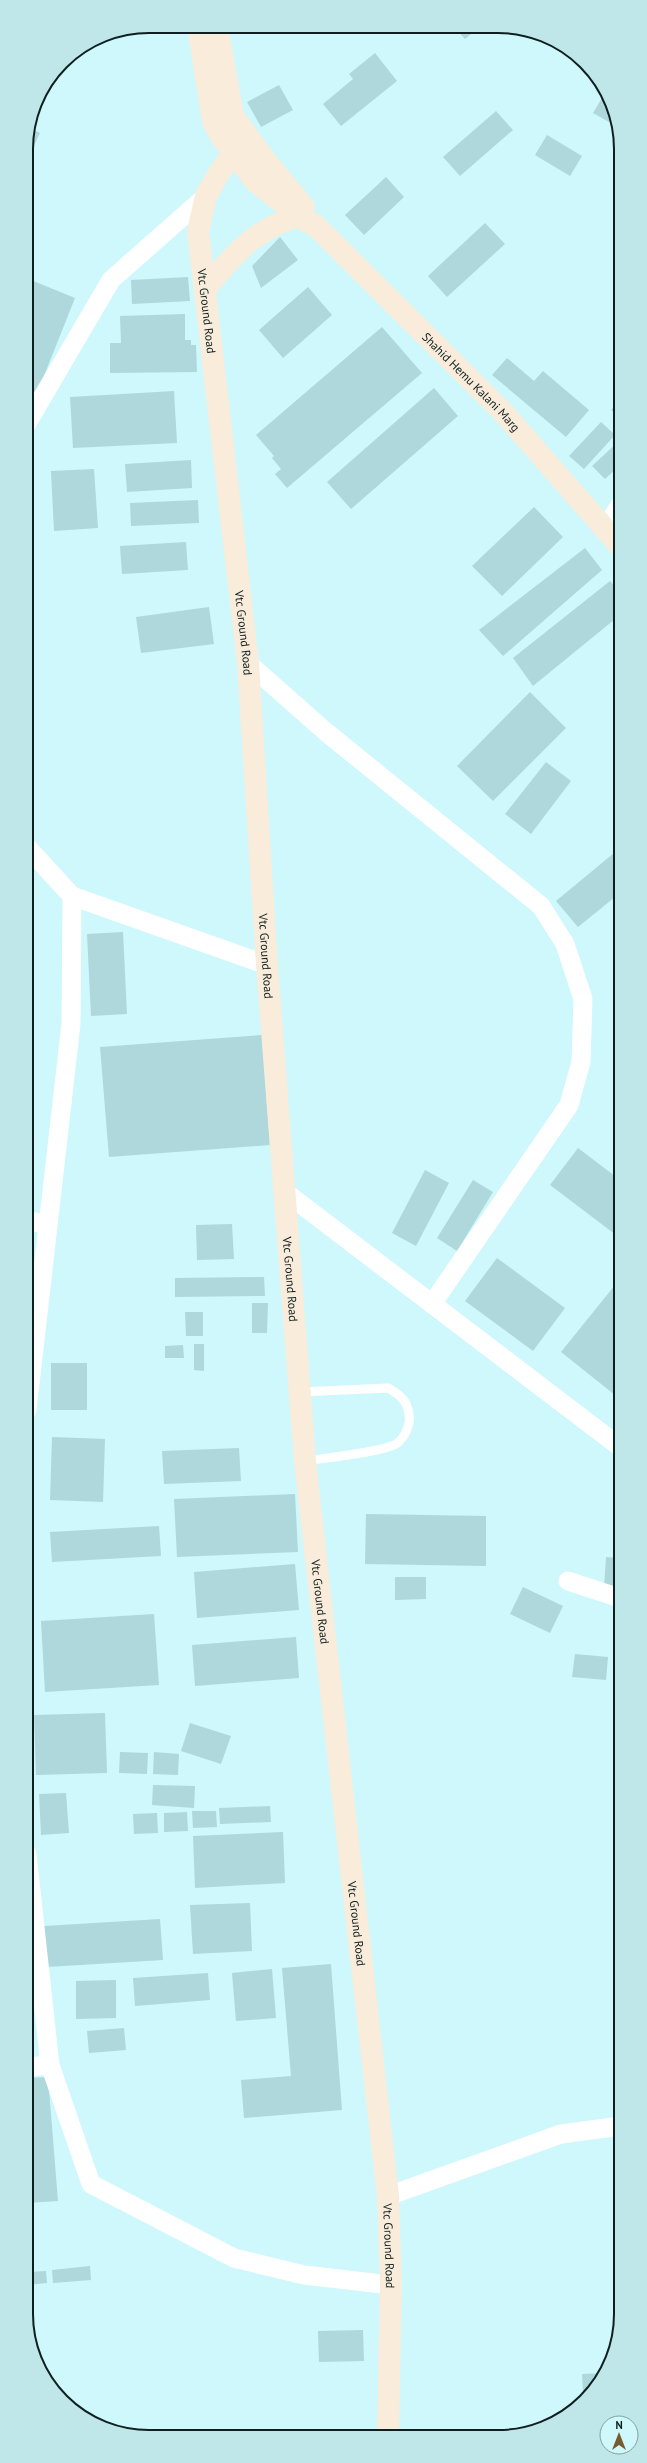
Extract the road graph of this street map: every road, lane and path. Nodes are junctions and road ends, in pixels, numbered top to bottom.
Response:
1 (199, 33) edge
2 (219, 33) edge
3 (247, 135) junction
4 (233, 152) junction
5 (206, 196) junction
6 (306, 220) junction
7 (206, 288) junction
8 (33, 412) edge
9 (614, 514) edge
10 (604, 530) junction
11 (614, 540) edge
12 (248, 663) junction
13 (33, 854) edge
14 (72, 896) junction
15 (267, 965) junction
16 (284, 1192) junction
17 (33, 1222) edge
18 (48, 1224) junction
19 (432, 1304) junction
20 (33, 1357) edge
21 (300, 1392) junction
22 (614, 1442) edge
23 (305, 1461) junction
24 (568, 1581) dead end
25 (614, 1596) edge
26 (33, 1909) edge
27 (50, 2065) junction
28 (33, 2066) edge
29 (614, 2127) edge
30 (388, 2196) junction
31 (391, 2285) junction
32 (388, 2430) edge

1 - 4 street
2 - 3 street
3 - 4 street, Vtc Ground Road
3 - 6 street
4 - 5 street, Vtc Ground Road
4 - 6 street
5 - 7 street, Vtc Ground Road
5 - 8 street
6 - 7 street
6 - 10 street, Shahid Hemu Kalani Marg
7 - 12 street, Vtc Ground Road
9 - 10 street
10 - 11 street, Shahid Hemu Kalani Marg
12 - 15 street, Vtc Ground Road
12 - 19 street
13 - 14 street
14 - 15 street
14 - 18 street
15 - 16 street, Vtc Ground Road
16 - 19 street
16 - 21 street, Vtc Ground Road
17 - 18 street
18 - 20 street
19 - 22 street
21 - 23 street, Vtc Ground Road
21 - 23 lane
23 - 30 street, Vtc Ground Road
24 - 25 street
26 - 27 street
27 - 28 street
27 - 31 street
29 - 30 street
30 - 31 street, Vtc Ground Road
31 - 32 street, Vtc Ground Road

